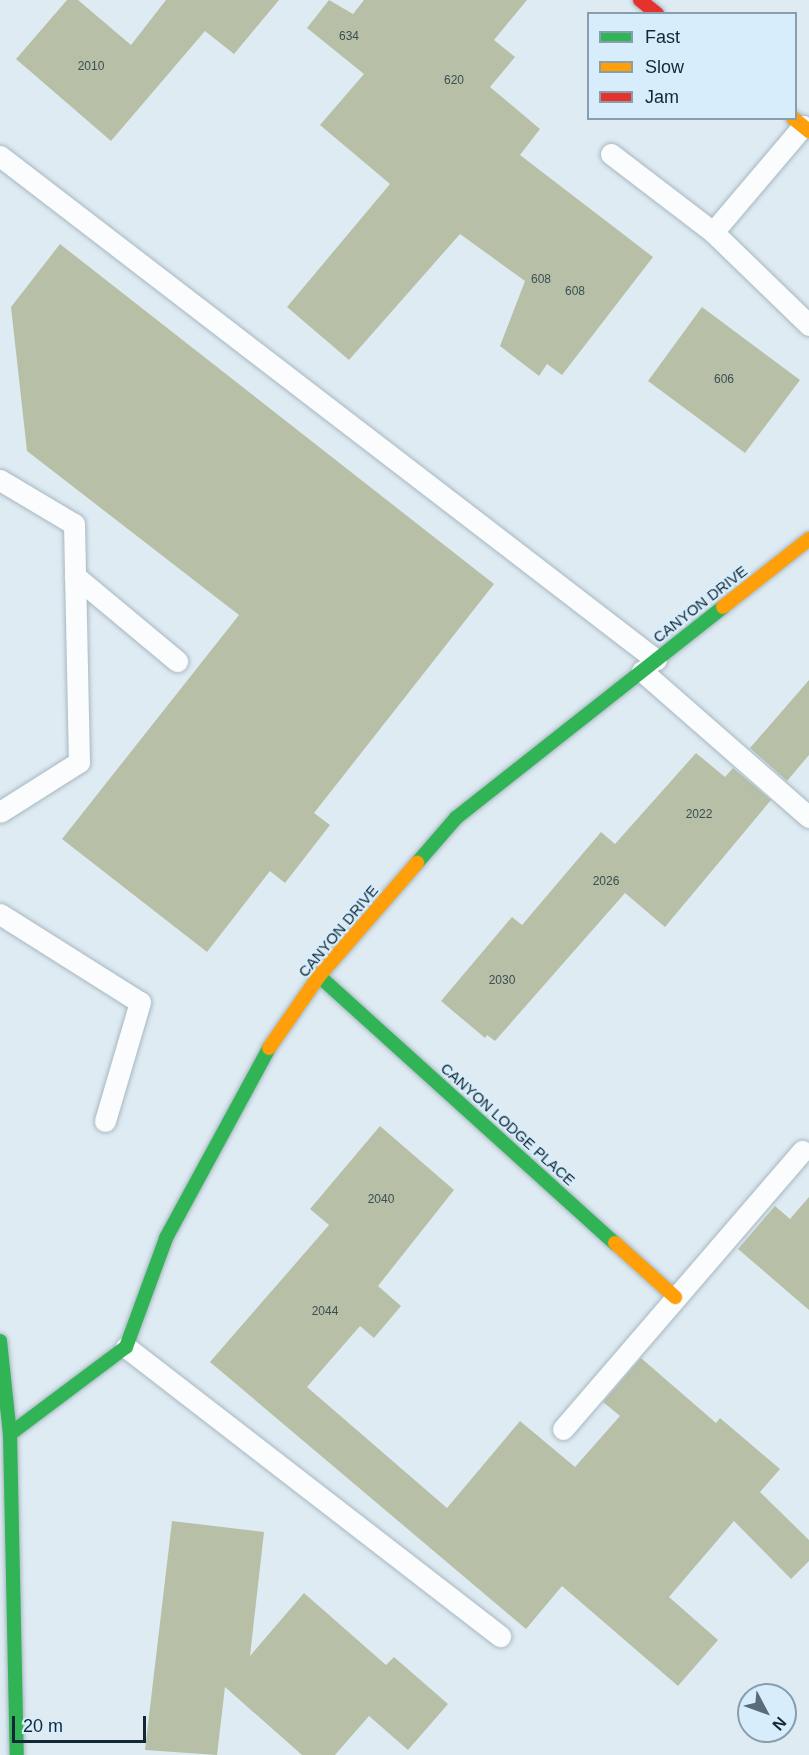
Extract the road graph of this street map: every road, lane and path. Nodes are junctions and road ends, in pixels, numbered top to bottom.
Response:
1 (640, 0) edge
2 (655, 12) edge
3 (802, 125) edge
4 (611, 154) dead end
5 (0, 156) edge
6 (713, 232) junction
7 (809, 325) edge
8 (0, 480) edge
9 (809, 539) edge
10 (75, 576) junction
11 (177, 661) dead end
12 (649, 665) junction
13 (0, 812) edge
14 (809, 817) edge
15 (0, 914) edge
16 (319, 976) junction
17 (105, 1121) dead end
18 (802, 1150) dead end
19 (675, 1298) junction
20 (0, 1341) edge
21 (126, 1347) junction
22 (563, 1429) dead end
23 (10, 1434) junction
24 (500, 1636) dead end
25 (16, 1755) edge

1 - 2 street
3 - 6 lane
4 - 6 lane
5 - 12 lane
6 - 7 lane
8 - 10 lane
9 - 12 street, CANYON DRIVE
10 - 11 lane
10 - 13 lane
12 - 14 lane
12 - 16 street, CANYON DRIVE
15 - 17 lane
16 - 19 street, CANYON LODGE PLACE
16 - 21 street, CANYON DRIVE
18 - 19 lane
19 - 22 lane
20 - 23 street
21 - 23 street
21 - 24 lane
23 - 25 street

